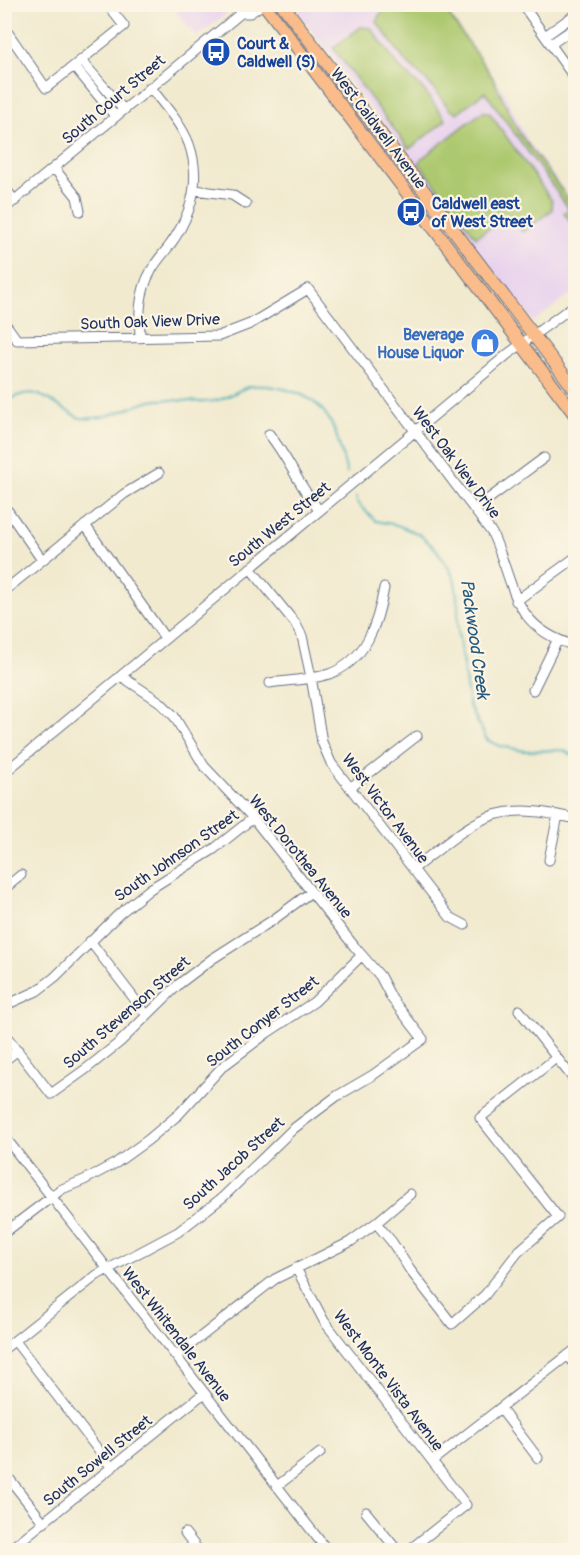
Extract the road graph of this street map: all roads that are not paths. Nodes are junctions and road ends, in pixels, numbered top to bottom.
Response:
1 (107, 4) edge
2 (264, 4) edge
3 (282, 4) edge
4 (522, 4) edge
5 (244, 9) edge
6 (576, 14) edge
7 (4, 27) edge
8 (576, 27) edge
9 (548, 40) junction
10 (78, 63) junction
11 (576, 80) edge
12 (150, 87) junction
13 (343, 108) junction
14 (119, 113) junction
15 (406, 166) junction
16 (54, 168) junction
17 (4, 187) edge
18 (195, 190) junction
19 (15, 201) junction
20 (246, 204) dead end
21 (4, 209) edge
22 (80, 211) dead end
23 (308, 289) joint
24 (576, 304) edge
25 (4, 322) edge
26 (533, 334) junction
27 (140, 338) junction
28 (522, 343) junction
29 (576, 391) edge
30 (576, 416) edge
31 (416, 431) junction
32 (269, 434) dead end
33 (544, 458) dead end
34 (159, 473) dead end
35 (475, 509) junction
36 (320, 510) junction
37 (8, 511) dead end
38 (85, 525) junction
39 (576, 557) edge
40 (42, 560) junction
41 (250, 568) junction
42 (384, 588) dead end
43 (4, 591) edge
44 (516, 601) junction
45 (165, 638) junction
46 (557, 641) junction
47 (576, 646) edge
48 (121, 676) junction
49 (311, 677) junction
50 (270, 683) dead end
51 (533, 690) dead end
52 (417, 736) dead end
53 (4, 773) edge
54 (350, 788) junction
55 (558, 815) junction
56 (254, 818) junction
57 (576, 819) edge
58 (549, 860) dead end
59 (413, 869) junction
60 (21, 875) dead end
61 (4, 889) edge
62 (311, 892) junction
63 (465, 925) dead end
64 (90, 941) junction
65 (362, 955) junction
66 (4, 1006) edge
67 (519, 1010) dead end
68 (146, 1014) junction
69 (4, 1034) edge
70 (423, 1039) joint
71 (11, 1048) edge
72 (556, 1058) junction
73 (4, 1060) edge
74 (576, 1082) edge
75 (4, 1136) edge
76 (410, 1194) dead end
77 (52, 1196) junction
78 (376, 1223) junction
79 (4, 1233) edge
80 (107, 1268) junction
81 (296, 1268) junction
82 (15, 1341) junction
83 (4, 1349) edge
84 (572, 1352) edge
85 (176, 1356) junction
86 (576, 1366) edge
87 (204, 1393) junction
88 (500, 1408) junction
89 (320, 1453) dead end
90 (538, 1458) dead end
91 (432, 1461) junction
92 (112, 1468) junction
93 (4, 1472) edge
94 (277, 1486) junction
95 (366, 1512) dead end
96 (44, 1523) junction
97 (185, 1533) dead end
98 (576, 1546) edge
99 (9, 1551) edge
100 (198, 1551) edge
101 (327, 1551) edge
102 (397, 1551) edge
103 (409, 1551) edge
104 (570, 1551) edge

1 - 10 street
2 - 5 street, South Court Street
2 - 13 main road, West Caldwell Avenue
3 - 15 main road, West Caldwell Avenue
4 - 9 street
5 - 12 street, South Court Street
6 - 9 street
7 - 10 street
8 - 9 street
9 - 11 street
10 - 14 street
12 - 14 street, South Court Street
12 - 18 street
13 - 15 main road
13 - 28 main road, West Caldwell Avenue
14 - 16 street, South Court Street
15 - 26 main road, West Caldwell Avenue
16 - 19 street, South Court Street
16 - 22 street
17 - 19 street
18 - 20 street
18 - 27 street
19 - 21 street, South Court Street
23 - 27 street, South Oak View Drive
23 - 31 street, West Oak View Drive
24 - 26 street, South West Street
25 - 27 street, South Oak View Drive
26 - 28 street, South West Street
26 - 29 main road, West Caldwell Avenue
28 - 30 main road, West Caldwell Avenue
28 - 31 street, South West Street
31 - 35 street, West Oak View Drive
31 - 36 street, South West Street
32 - 36 street
33 - 35 street
34 - 38 street
35 - 44 street, West Oak View Drive
36 - 41 street, South West Street
37 - 40 street
38 - 40 street
38 - 45 street
39 - 44 street
40 - 43 street
41 - 45 street, South West Street
41 - 49 street, West Victor Avenue
42 - 49 street
44 - 46 street, West Oak View Drive
45 - 48 street, South West Street
46 - 47 street, West Oak View Drive
46 - 51 street
48 - 53 street, South West Street
48 - 56 street, West Dorothea Avenue
49 - 50 street
49 - 54 street, West Victor Avenue
52 - 54 street
54 - 59 street, West Victor Avenue
55 - 57 street
55 - 58 street
55 - 59 street
56 - 62 street, West Dorothea Avenue
56 - 64 street, South Johnson Street
59 - 63 street, West Victor Avenue
60 - 61 street
62 - 65 street, West Dorothea Avenue
62 - 68 street, South Stevenson Street
64 - 66 street, South Johnson Street
64 - 68 street
65 - 70 street, West Dorothea Avenue
65 - 77 street, South Conyer Street
67 - 72 street
68 - 71 street, South Stevenson Street
69 - 71 street
70 - 80 street, South Jacob Street
71 - 73 street
72 - 74 street
72 - 78 street
75 - 77 street, West Whitendale Avenue
76 - 78 street
77 - 79 street, South Conyer Street
77 - 80 street, West Whitendale Avenue
78 - 81 street
80 - 82 street, South Jacob Street
80 - 85 street, West Whitendale Avenue
81 - 85 street
81 - 91 street, West Monte Vista Avenue
82 - 83 street, South Jacob Street
82 - 92 street
84 - 86 street
84 - 88 street
85 - 87 street, West Whitendale Avenue
87 - 92 street, South Sowell Street
87 - 94 street, West Whitendale Avenue
88 - 90 street
88 - 91 street
89 - 94 street
91 - 103 street, West Monte Vista Avenue
92 - 96 street, South Sowell Street
93 - 96 street
94 - 101 street, West Whitendale Avenue
95 - 102 street
96 - 99 street, South Sowell Street
97 - 100 street
98 - 104 street

